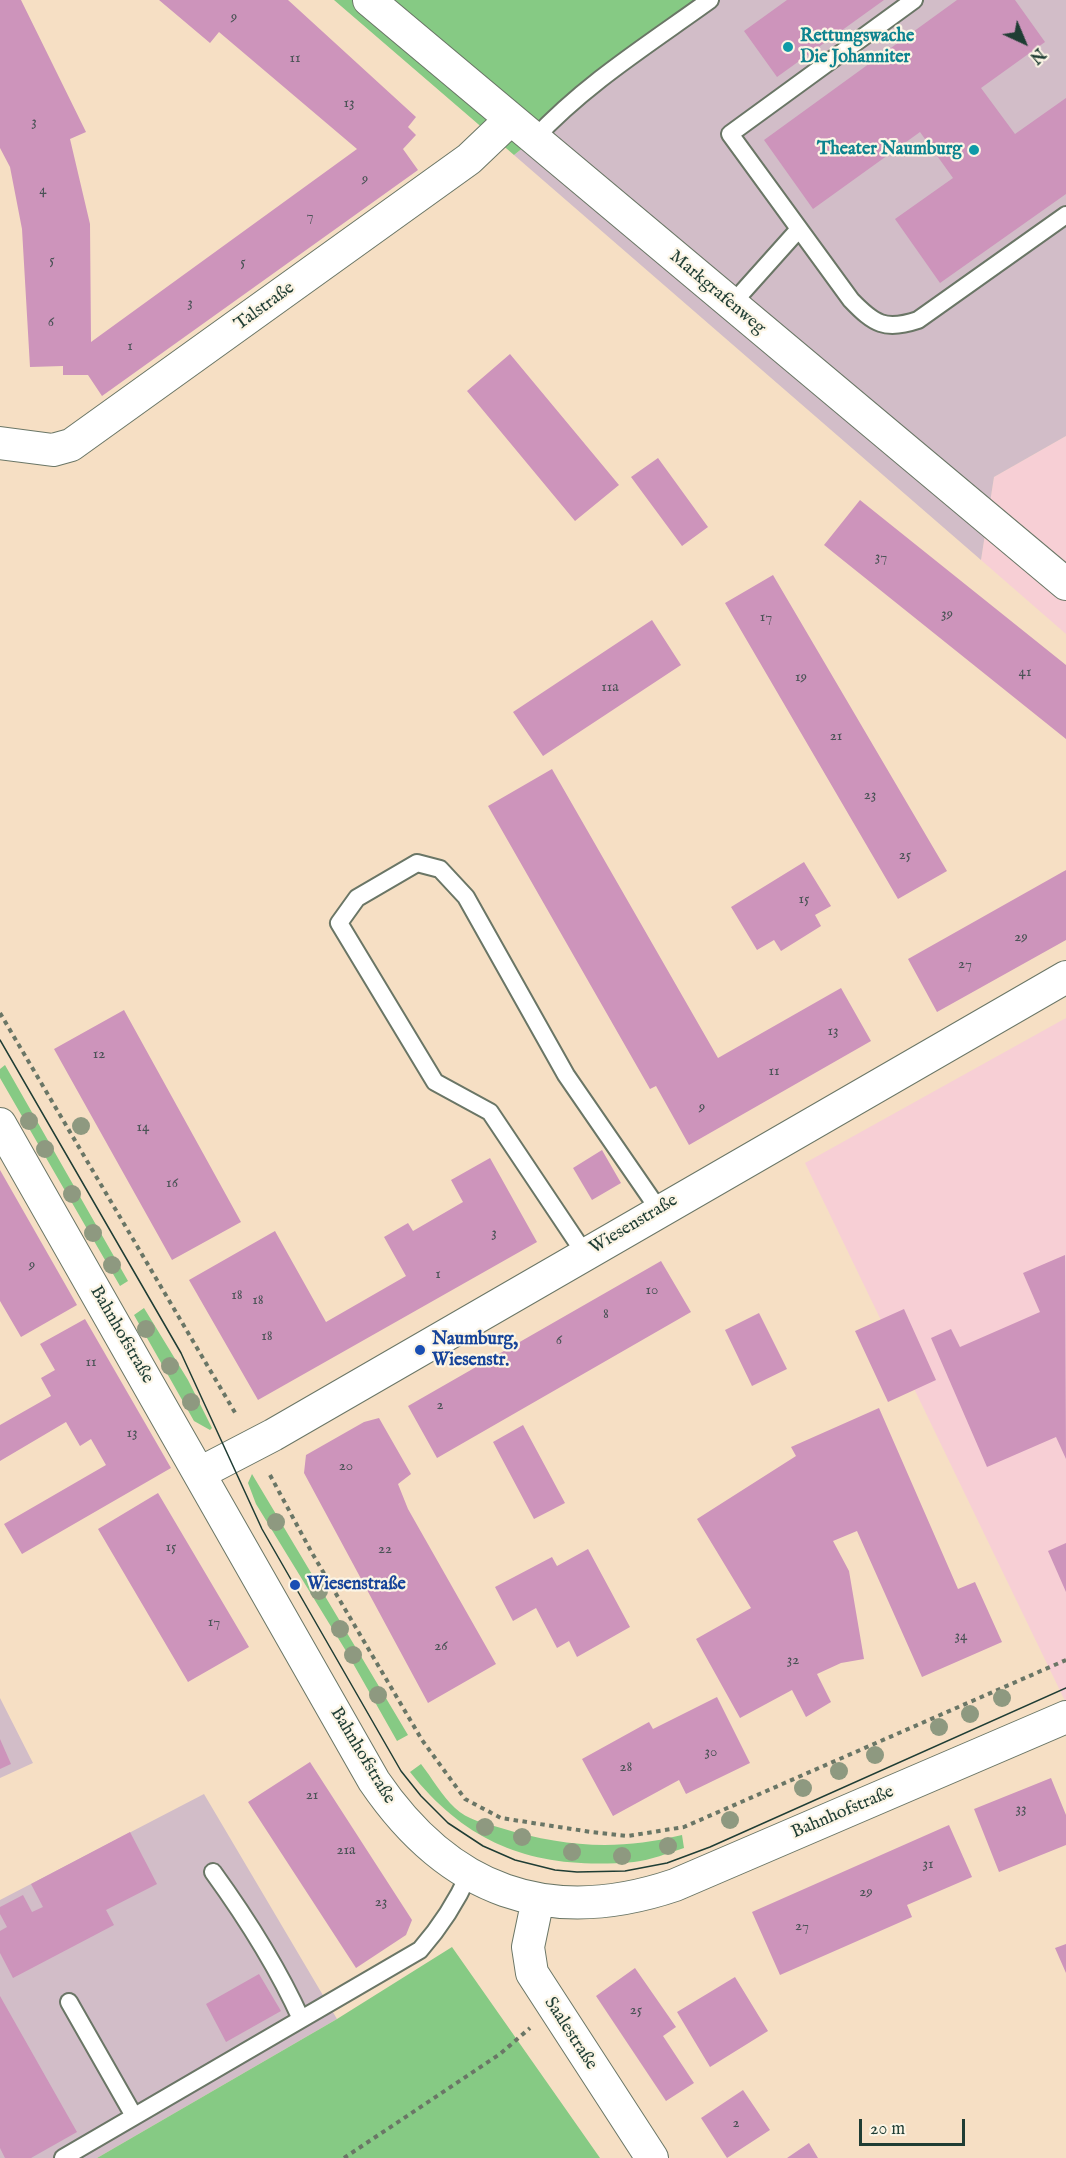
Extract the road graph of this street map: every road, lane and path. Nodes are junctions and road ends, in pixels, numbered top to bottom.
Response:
1 (369, 0) edge
2 (710, 0) edge
3 (914, 0) edge
4 (523, 129) junction
5 (1066, 215) edge
6 (799, 229) junction
7 (732, 305) junction
8 (0, 443) edge
9 (1066, 584) edge
10 (1066, 977) edge
11 (0, 1013) edge
12 (0, 1124) edge
13 (659, 1210) junction
14 (585, 1254) junction
15 (254, 1445) junction
16 (200, 1473) junction
17 (1066, 1660) edge
18 (1066, 1717) edge
19 (213, 1872) dead end
20 (469, 1874) junction
21 (538, 1899) junction
22 (69, 2002) dead end
23 (553, 2008) junction
24 (301, 2019) junction
25 (134, 2116) junction
26 (63, 2158) edge
27 (344, 2158) edge
28 (652, 2158) edge

1 - 4 street, Markgrafenweg
2 - 4 lane, Talstraße
3 - 6 lane
4 - 7 street, Markgrafenweg
4 - 8 street, Talstraße
5 - 6 lane
6 - 7 lane
7 - 9 street, Markgrafenweg
10 - 13 street, Wiesenstraße
11 - 15 path
12 - 16 street, Bahnhofstraße
13 - 14 street, Wiesenstraße
13 - 14 lane
14 - 15 street, Wiesenstraße
15 - 16 street, Wiesenstraße
15 - 17 path
16 - 20 street, Bahnhofstraße
18 - 21 street, Bahnhofstraße
19 - 24 lane
20 - 21 street, Bahnhofstraße
20 - 24 lane
21 - 23 street, Saalestraße
22 - 25 lane
23 - 27 path
23 - 28 street, Saalestraße
24 - 25 lane
25 - 26 lane

